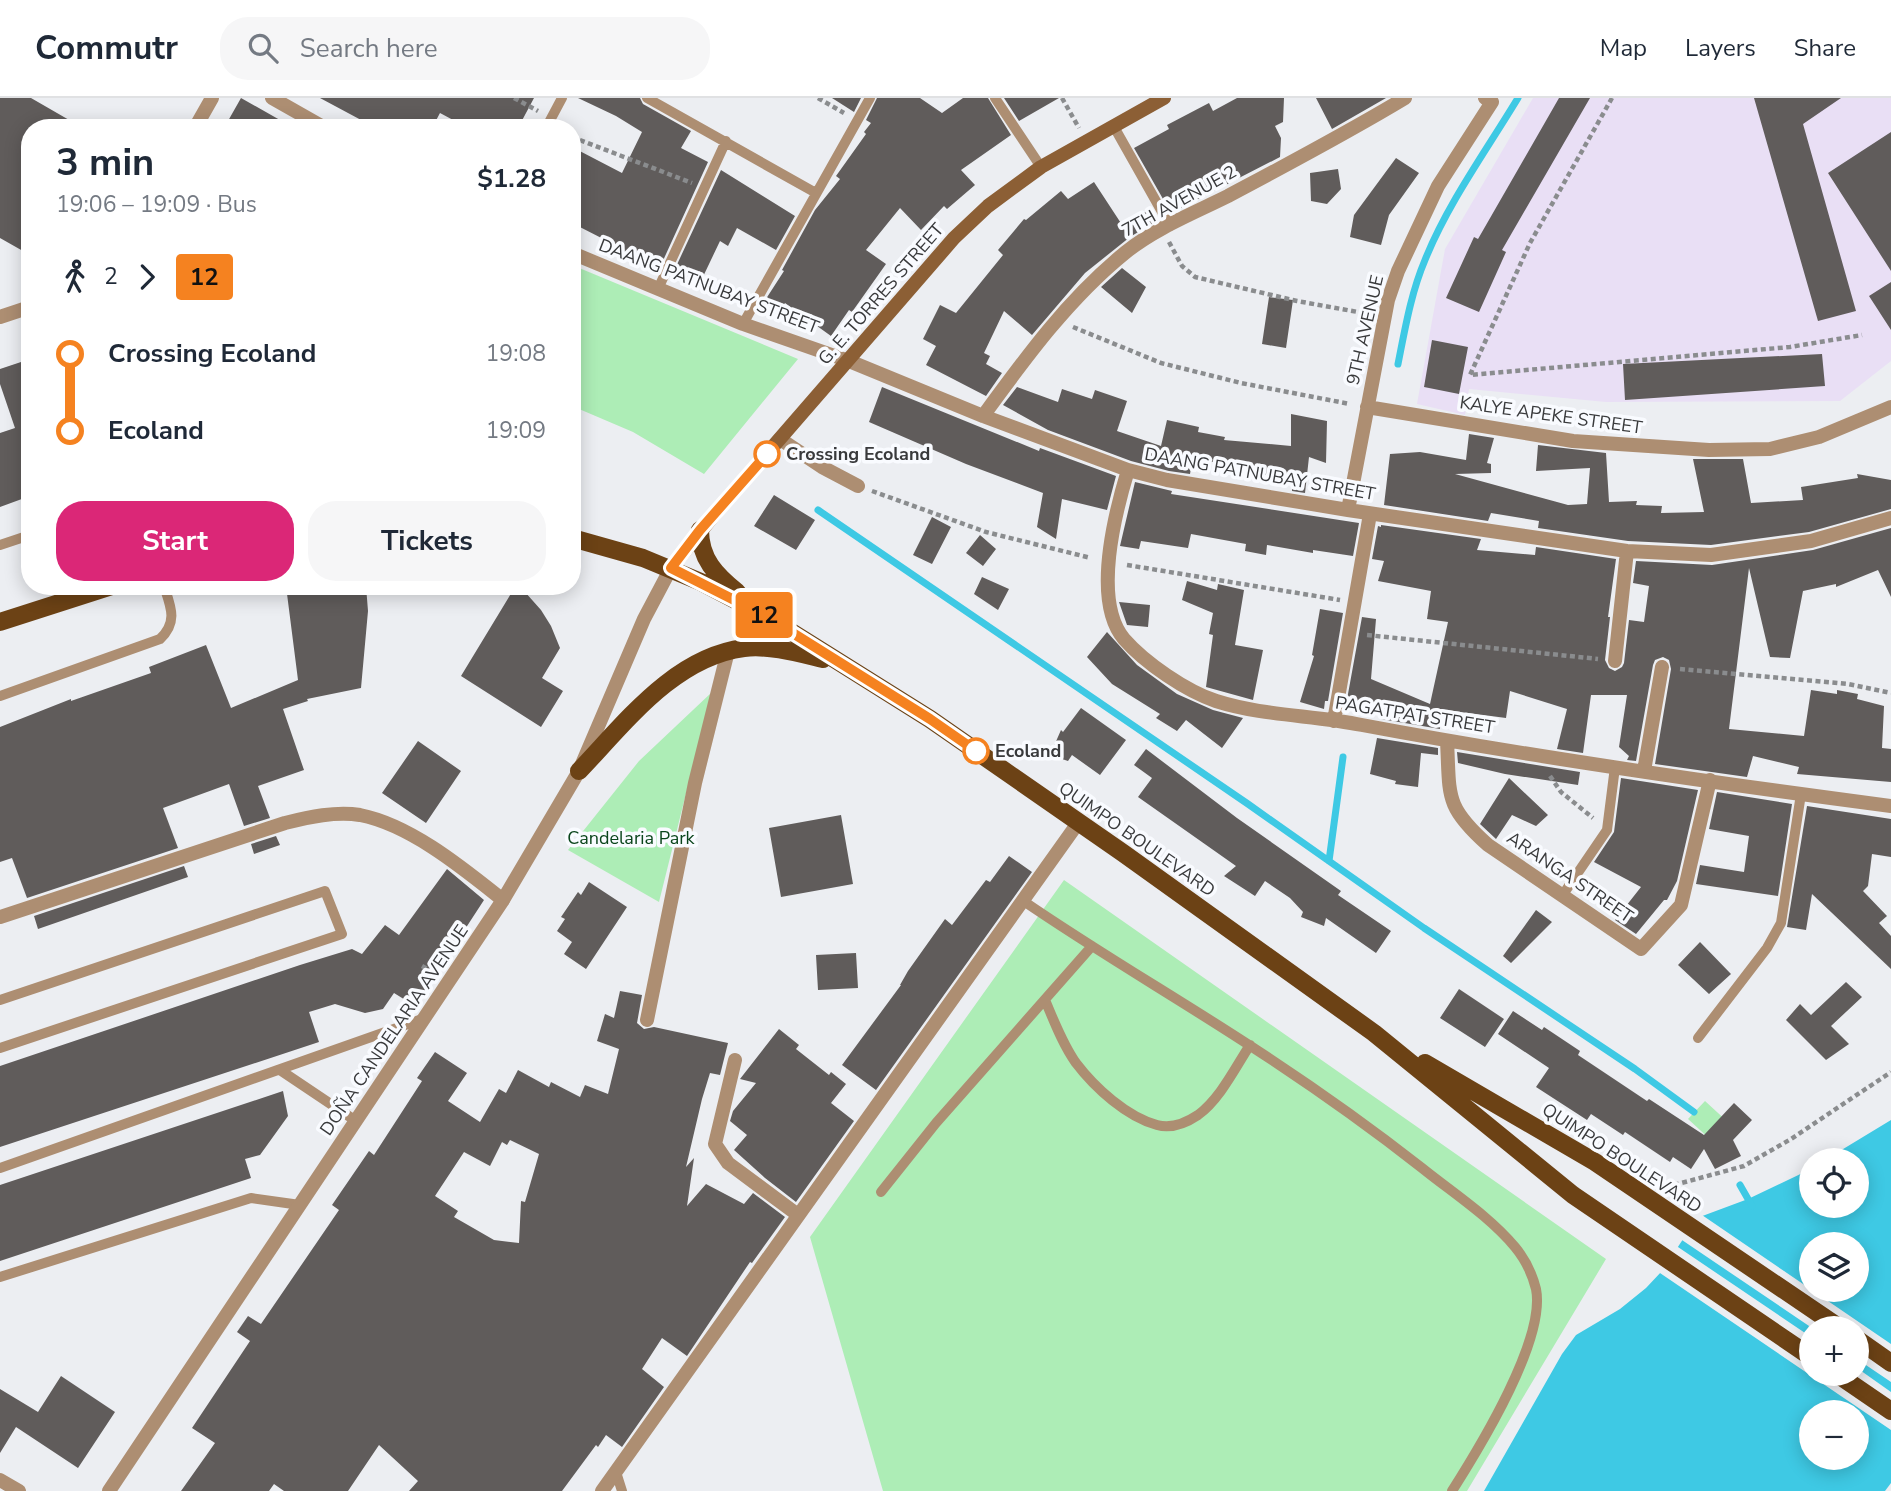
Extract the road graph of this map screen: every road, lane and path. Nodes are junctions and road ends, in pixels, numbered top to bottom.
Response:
1 (212, 98) edge
2 (272, 98) edge
3 (514, 98) edge
4 (562, 98) edge
5 (647, 98) edge
6 (818, 98) edge
7 (870, 98) edge
8 (995, 98) edge
9 (1062, 98) edge
10 (1164, 98) edge
11 (1405, 98) edge
12 (1612, 98) edge
13 (1491, 99) edge
14 (1390, 102) edge
15 (200, 119) edge
16 (309, 119) edge
17 (543, 119) edge
18 (551, 119) edge
19 (857, 121) junction
20 (1113, 125) junction
21 (581, 140) edge
22 (1086, 140) junction
23 (726, 141) junction
24 (1041, 167) junction
25 (704, 187) junction
26 (816, 193) junction
27 (1166, 227) junction
28 (581, 257) edge
29 (657, 289) junction
30 (21, 310) edge
31 (0, 317) edge
32 (1385, 317) junction
33 (1056, 320) junction
34 (743, 324) junction
35 (1862, 335) dead end
36 (849, 361) junction
37 (1367, 407) junction
38 (1891, 407) edge
39 (984, 416) junction
40 (780, 439) junction
41 (1128, 470) junction
42 (858, 486) dead end
43 (1348, 510) junction
44 (1370, 514) junction
45 (1891, 518) edge
46 (700, 530) junction
47 (21, 538) edge
48 (581, 540) edge
49 (0, 545) edge
50 (1627, 551) junction
51 (671, 568) junction
52 (84, 595) edge
53 (167, 595) edge
54 (764, 615) junction
55 (0, 622) edge
56 (728, 652) junction
57 (1615, 661) dead end
58 (841, 664) junction
59 (1662, 667) dead end
60 (0, 696) edge
61 (1334, 721) junction
62 (1447, 741) junction
63 (1535, 754) junction
64 (1615, 767) junction
65 (579, 771) junction
66 (1644, 771) junction
67 (1710, 780) junction
68 (1801, 794) junction
69 (1891, 806) edge
70 (1078, 823) junction
71 (1607, 830) junction
72 (1562, 896) junction
73 (503, 900) junction
74 (1022, 900) junction
75 (0, 917) edge
76 (1091, 946) junction
77 (438, 961) dead end
78 (422, 966) dead end
79 (0, 1000) edge
80 (1045, 1000) junction
81 (425, 1018) junction
82 (647, 1020) dead end
83 (1374, 1033) junction
84 (1698, 1038) dead end
85 (1250, 1045) junction
86 (0, 1048) edge
87 (735, 1060) dead end
88 (280, 1070) junction
89 (1891, 1072) edge
90 (356, 1121) junction
91 (0, 1168) edge
92 (1674, 1185) dead end
93 (881, 1192) dead end
94 (300, 1205) junction
95 (797, 1215) junction
96 (0, 1277) edge
97 (1822, 1316) edge
98 (1869, 1347) edge
99 (1799, 1349) edge
100 (1891, 1363) edge
101 (1855, 1386) edge
102 (1891, 1411) edge
103 (616, 1472) junction
104 (0, 1480) edge
105 (19, 1491) edge
106 (109, 1491) edge
107 (602, 1491) edge
108 (622, 1491) edge
109 (1452, 1491) edge

1 - 15 street
2 - 16 street
3 - 17 path
4 - 18 lane
5 - 23 lane
6 - 19 path
7 - 19 lane
8 - 24 lane
9 - 22 path
10 - 20 main road, G. E. TORRES STREET
11 - 14 street, 7TH AVENUE 2
12 - 35 path
13 - 32 street, 9TH AVENUE
14 - 27 street, 7TH AVENUE 2
19 - 26 lane
20 - 22 main road, G. E. TORRES STREET
20 - 27 lane
21 - 25 path
22 - 24 main road, G. E. TORRES STREET
23 - 25 lane
23 - 26 lane
24 - 36 main road, G. E. TORRES STREET
25 - 29 lane
26 - 34 lane
27 - 32 path
27 - 33 street, 7TH AVENUE 2
28 - 29 street, DAANG PATNUBAY STREET
29 - 34 street, DAANG PATNUBAY STREET
30 - 31 street
32 - 37 street, 9TH AVENUE
33 - 37 path
33 - 39 street, 7TH AVENUE 2
34 - 36 street, DAANG PATNUBAY STREET
36 - 39 street, DAANG PATNUBAY STREET
36 - 40 main road, G. E. TORRES STREET
37 - 38 street, KALYE APEKE STREET
37 - 43 street, 9TH AVENUE
39 - 41 street, DAANG PATNUBAY STREET
40 - 42 street
40 - 46 main road, G. E. TORRES STREET
41 - 43 street, DAANG PATNUBAY STREET
41 - 61 street, PAGATPAT STREET
43 - 44 street, DAANG PATNUBAY STREET
44 - 50 street, DAANG PATNUBAY STREET
44 - 61 street
45 - 50 street, DAANG PATNUBAY STREET
46 - 51 main road, G. E. TORRES STREET
46 - 54 main road
47 - 49 lane
48 - 51 main road, QUIMPO BOULEVARD
50 - 57 street
51 - 54 main road, QUIMPO BOULEVARD
51 - 65 street, DOÑA CANDELARIA AVENUE
52 - 55 main road
53 - 60 lane
54 - 58 main road, QUIMPO BOULEVARD
56 - 58 main road
56 - 65 main road
56 - 82 street
58 - 70 main road, QUIMPO BOULEVARD
59 - 66 street
61 - 62 street, PAGATPAT STREET
62 - 63 street, PAGATPAT STREET
62 - 72 street, ARANGA STREET
63 - 64 street, PAGATPAT STREET
63 - 71 path
64 - 66 street, PAGATPAT STREET
64 - 71 lane
65 - 73 street, DOÑA CANDELARIA AVENUE
66 - 67 street, PAGATPAT STREET
67 - 68 street, PAGATPAT STREET
67 - 72 street, ARANGA STREET
68 - 69 street, PAGATPAT STREET
68 - 84 lane
70 - 74 street
70 - 83 main road, QUIMPO BOULEVARD
71 - 72 lane
73 - 75 street
73 - 81 street, DOÑA CANDELARIA AVENUE
74 - 76 lane
74 - 95 street
76 - 80 lane
76 - 85 lane
77 - 78 path
79 - 86 lane
80 - 85 lane
80 - 93 lane
81 - 88 lane
81 - 90 street, DOÑA CANDELARIA AVENUE
83 - 97 main road, QUIMPO BOULEVARD
83 - 99 main road, QUIMPO BOULEVARD
85 - 109 lane
87 - 95 street
88 - 90 lane
88 - 91 lane
89 - 92 path
90 - 94 street, DOÑA CANDELARIA AVENUE
94 - 96 lane
94 - 106 street, DOÑA CANDELARIA AVENUE
95 - 103 street
98 - 100 main road
101 - 102 main road
103 - 107 street
103 - 108 lane
104 - 105 street

